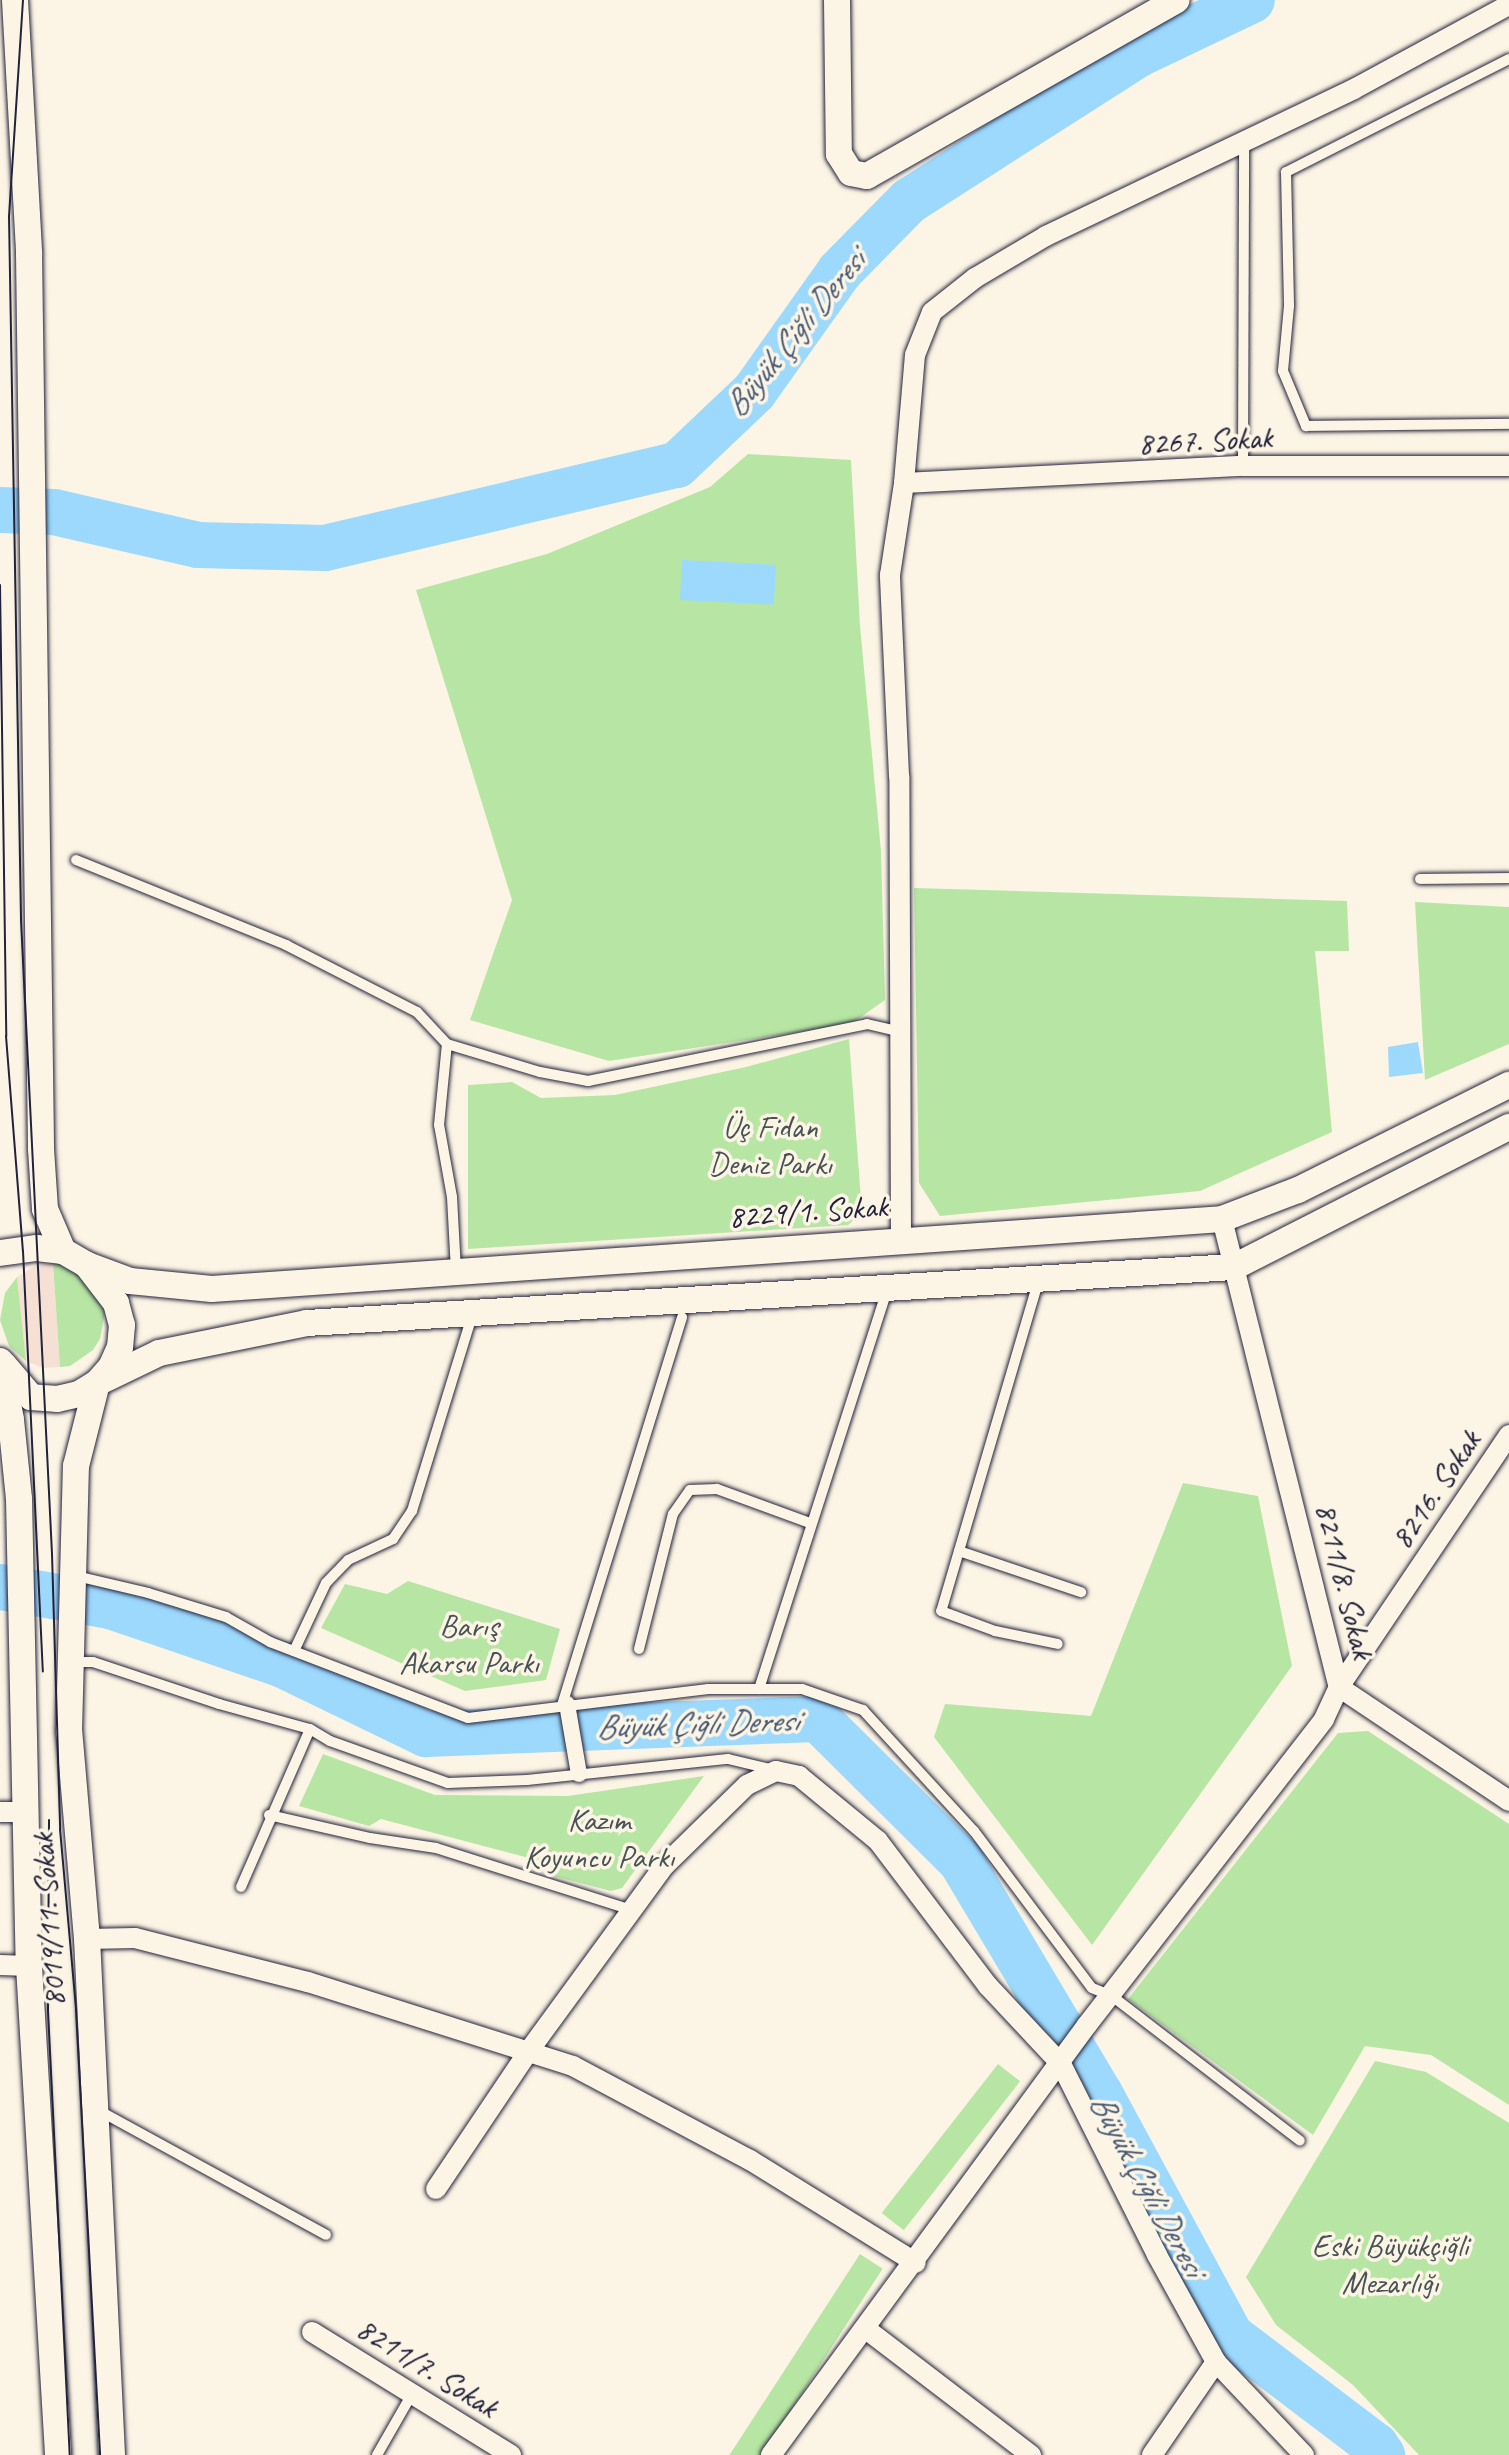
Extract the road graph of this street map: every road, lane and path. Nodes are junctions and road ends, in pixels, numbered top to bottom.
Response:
1 (15, 0) edge
2 (837, 0) edge
3 (1177, 0) edge
4 (1509, 5) edge
5 (1509, 59) edge
6 (1244, 143) junction
7 (1509, 424) edge
8 (1243, 466) junction
9 (1509, 466) edge
10 (904, 483) junction
11 (76, 860) dead end
12 (1509, 878) edge
13 (1420, 879) dead end
14 (902, 1032) junction
15 (447, 1044) junction
16 (1509, 1085) edge
17 (1509, 1127) edge
18 (1222, 1219) junction
19 (901, 1239) junction
20 (63, 1251) junction
21 (0, 1253) edge
22 (87, 1265) junction
23 (1234, 1267) junction
24 (456, 1272) junction
25 (1040, 1277) junction
26 (888, 1286) junction
27 (473, 1313) junction
28 (682, 1317) dead end
29 (0, 1360) edge
30 (97, 1383) junction
31 (1509, 1435) edge
32 (810, 1523) junction
33 (959, 1551) junction
34 (70, 1581) junction
35 (1081, 1592) dead end
36 (1058, 1644) dead end
37 (639, 1649) dead end
38 (294, 1651) junction
39 (69, 1662) junction
40 (1339, 1687) junction
41 (759, 1689) junction
42 (564, 1704) junction
43 (310, 1729) junction
44 (776, 1771) junction
45 (579, 1774) junction
46 (1509, 1801) edge
47 (0, 1812) edge
48 (27, 1812) junction
49 (269, 1815) junction
50 (241, 1887) dead end
51 (632, 1910) junction
52 (87, 1939) junction
53 (0, 1965) edge
54 (29, 1966) junction
55 (1112, 1996) junction
56 (528, 2052) junction
57 (1061, 2064) junction
58 (93, 2107) junction
59 (1300, 2141) dead end
60 (436, 2189) dead end
61 (326, 2235) dead end
62 (916, 2263) junction
63 (866, 2329) junction
64 (312, 2332) dead end
65 (1216, 2362) junction
66 (412, 2394) junction
67 (58, 2455) edge
68 (112, 2455) edge
69 (377, 2455) edge
70 (509, 2455) edge
71 (771, 2455) edge
72 (1031, 2455) edge
73 (1152, 2455) edge
74 (1304, 2455) edge

1 - 20 street
2 - 3 street
4 - 6 street
5 - 7 lane
6 - 8 lane
6 - 10 street
8 - 9 street, 8267. Sokak
8 - 10 street, 8267. Sokak
10 - 14 street
11 - 15 lane
12 - 13 lane
14 - 15 lane
14 - 19 street
15 - 24 lane
16 - 18 street, 8229/1. Sokak
17 - 23 street
18 - 19 street, 8229/1. Sokak
18 - 23 street, 8211/8. Sokak
19 - 24 street, 8229/1. Sokak
20 - 21 street
20 - 22 street
22 - 24 street, 8229/1. Sokak
22 - 30 street
23 - 25 street
23 - 40 street, 8211/8. Sokak
25 - 26 street
25 - 33 lane
26 - 27 street
26 - 32 lane
27 - 30 street
27 - 38 lane
28 - 42 lane
29 - 30 street
29 - 48 street, 8019/11. Sokak
30 - 34 street, 8019/11. Sokak
31 - 40 street, 8216. Sokak
32 - 37 lane
32 - 41 lane
33 - 35 lane
33 - 36 lane
34 - 38 lane
34 - 39 street, 8019/11. Sokak
38 - 42 lane
39 - 43 lane
39 - 52 street, 8019/11. Sokak
40 - 46 street
40 - 55 street, 8211/8. Sokak
41 - 42 lane
41 - 55 lane
42 - 45 street
43 - 45 lane
43 - 49 lane
44 - 45 lane
44 - 51 street
44 - 57 street
47 - 48 street
48 - 54 street, 8019/11. Sokak
49 - 50 lane
49 - 51 lane
51 - 56 street
52 - 56 street
52 - 58 street, 8019/11. Sokak
53 - 54 street
54 - 67 street, 8019/11. Sokak
55 - 57 street, 8211/8. Sokak
55 - 59 lane
56 - 60 street
56 - 62 street
57 - 62 street, 8211/8. Sokak
57 - 65 street
58 - 61 lane
58 - 68 street, 8019/11. Sokak
62 - 63 street, 8211/8. Sokak
63 - 71 street, 8211/8. Sokak
63 - 72 street
64 - 66 street, 8211/7. Sokak
65 - 73 street
65 - 74 street
66 - 69 lane
66 - 70 street, 8211/7. Sokak

